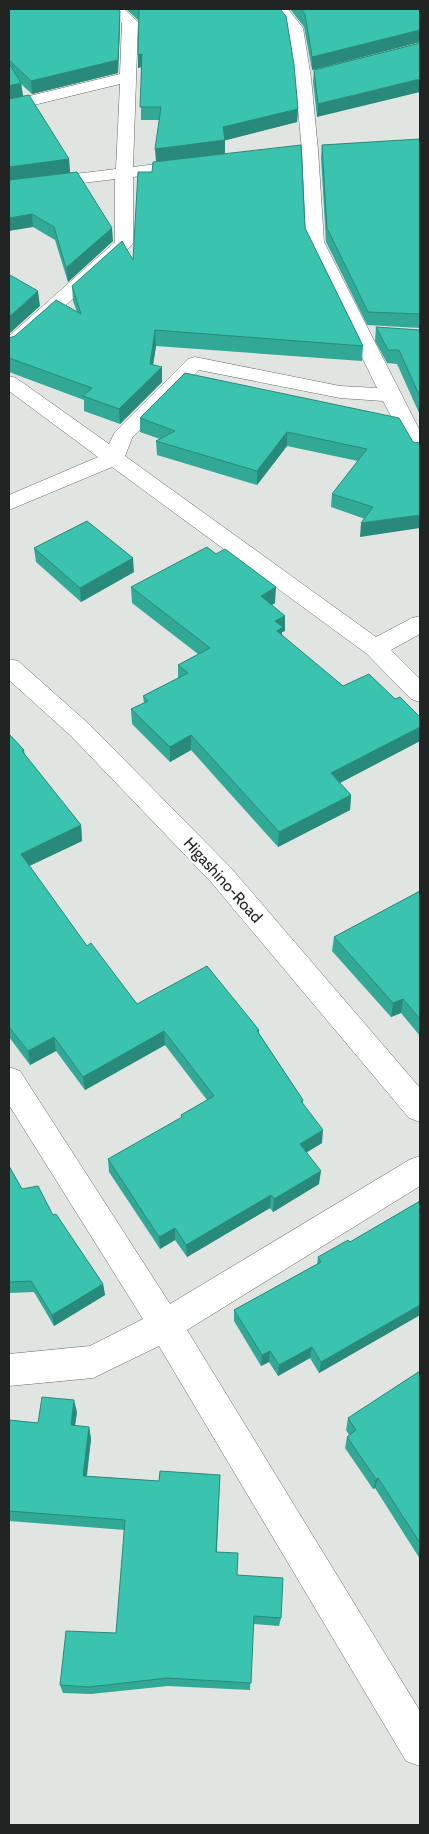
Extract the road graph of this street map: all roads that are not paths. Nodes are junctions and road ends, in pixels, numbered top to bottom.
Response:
1 (116, 9) edge
2 (280, 9) edge
3 (321, 73) edge
4 (127, 77) junction
5 (303, 78) junction
6 (9, 106) edge
7 (328, 148) edge
8 (310, 150) junction
9 (290, 152) edge
10 (202, 163) edge
11 (124, 173) junction
12 (9, 187) edge
13 (9, 346) edge
14 (9, 382) edge
15 (390, 395) junction
16 (420, 450) edge
17 (114, 458) junction
18 (9, 503) edge
19 (420, 624) edge
20 (374, 648) junction
21 (9, 667) edge
22 (420, 693) edge
23 (9, 1080) edge
24 (420, 1108) edge
25 (420, 1170) edge
26 (166, 1325) junction
27 (9, 1370) edge
28 (420, 1747) edge

1 - 4 street
2 - 5 street
3 - 5 street
4 - 6 street
4 - 11 street
5 - 8 street
7 - 8 street
8 - 9 street
8 - 15 street
10 - 11 street
11 - 12 street
11 - 13 street
14 - 17 street
15 - 16 street
15 - 17 street
17 - 18 street
17 - 20 street
19 - 20 street
20 - 22 street
21 - 24 street, Higashino-Road
23 - 26 street
25 - 26 street
26 - 27 street
26 - 28 street

